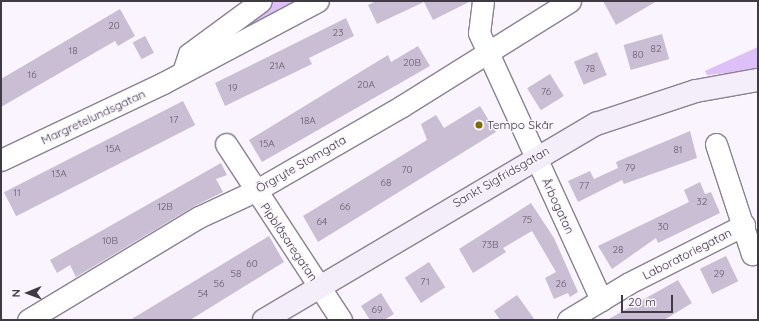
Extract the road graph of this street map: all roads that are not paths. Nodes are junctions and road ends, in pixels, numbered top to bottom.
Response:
1 (261, 1) edge
2 (318, 1) edge
3 (483, 1) edge
4 (570, 1) edge
5 (487, 51) junction
6 (183, 72) junction
7 (758, 80) edge
8 (226, 144) dead end
9 (716, 144) dead end
10 (535, 158) junction
11 (1, 160) edge
12 (255, 191) junction
13 (744, 225) junction
14 (752, 254) dead end
15 (319, 287) junction
16 (601, 300) junction
17 (28, 320) edge
18 (264, 320) edge
19 (340, 320) edge
20 (568, 320) edge

1 - 6 street
2 - 6 street, Margretelundsgatan
3 - 5 street, Årbogatan
4 - 5 street, Örgryte Stomgata
5 - 10 street, Årbogatan
5 - 12 street, Örgryte Stomgata
6 - 11 street, Margretelundsgatan
7 - 10 street, Sankt Sigfridsgatan
8 - 12 street, Pipblåsaregatan
9 - 13 street, Laboratoriegatan
10 - 15 street, Sankt Sigfridsgatan
10 - 16 street, Årbogatan
12 - 15 street, Pipblåsaregatan
12 - 17 street, Örgryte Stomgata
13 - 14 street, Laboratoriegatan
13 - 16 street, Laboratoriegatan
15 - 18 street, Sankt Sigfridsgatan
15 - 19 street, Pipblåsaregatan
16 - 20 street, Laboratoriegatan

